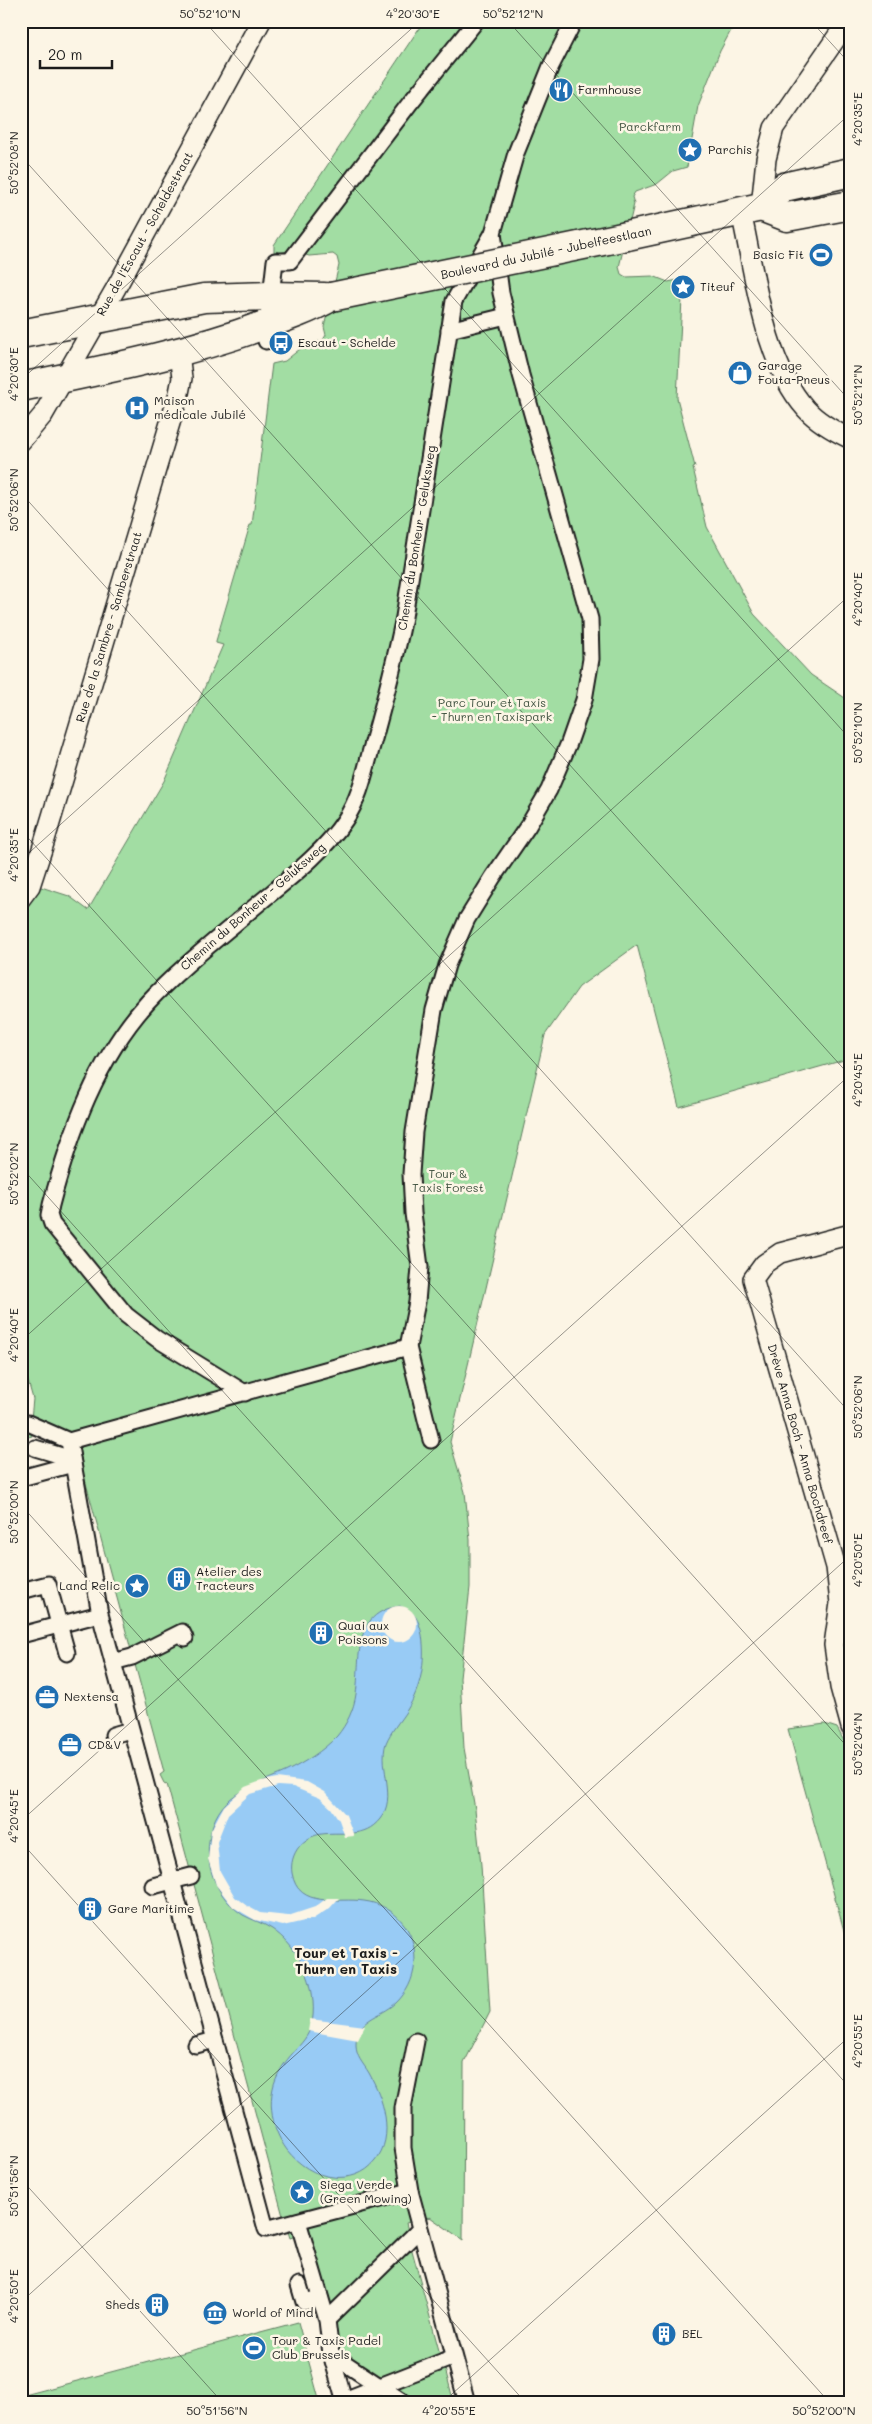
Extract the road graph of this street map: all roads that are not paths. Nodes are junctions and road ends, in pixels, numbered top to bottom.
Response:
1 (261, 21) edge
2 (476, 21) edge
3 (574, 21) edge
4 (848, 21) edge
5 (851, 172) edge
6 (851, 205) edge
7 (751, 209) junction
8 (493, 233) junction
9 (271, 296) junction
10 (331, 297) junction
11 (506, 316) junction
12 (99, 318) junction
13 (449, 330) junction
14 (267, 333) junction
15 (21, 334) edge
16 (180, 353) junction
17 (64, 378) junction
18 (21, 387) edge
19 (851, 439) edge
20 (21, 441) edge
21 (21, 898) edge
22 (851, 1234) edge
23 (408, 1347) junction
24 (245, 1393) junction
25 (28, 1422) dead end
26 (431, 1440) dead end
27 (69, 1441) junction
28 (35, 1448) dead end
29 (73, 1461) junction
30 (21, 1478) edge
31 (21, 1590) edge
32 (100, 1614) junction
33 (59, 1625) junction
34 (21, 1635) edge
35 (185, 1638) dead end
36 (67, 1653) dead end
37 (113, 1662) junction
38 (851, 1727) edge
39 (130, 1730) junction
40 (113, 1735) dead end
41 (192, 1876) dead end
42 (172, 1881) junction
43 (153, 1886) dead end
44 (215, 2040) junction
45 (416, 2041) dead end
46 (196, 2045) dead end
47 (410, 2191) junction
48 (298, 2221) junction
49 (420, 2229) junction
50 (299, 2285) dead end
51 (320, 2298) junction
52 (327, 2320) junction
53 (331, 2354) junction
54 (454, 2357) junction
55 (379, 2386) junction
56 (344, 2401) edge
57 (405, 2403) edge
58 (467, 2403) edge

1 - 12 street, Rue de l'Escaut - Scheldestraat
2 - 9 street
3 - 8 street
4 - 7 street
5 - 7 main road
6 - 7 main road
7 - 10 main road, Boulevard du Jubilé - Jubelfeestlaan, bridge
7 - 19 street
8 - 11 street
8 - 13 street, Chemin du Bonheur - Geluksweg
9 - 10 main road, Boulevard du Jubilé - Jubelfeestlaan
9 - 12 main road, Boulevard du Jubilé - Jubelfeestlaan
9 - 14 street
10 - 14 main road, Boulevard du Jubilé - Jubelfeestlaan
11 - 13 street
11 - 23 street
12 - 15 main road, Boulevard du Jubilé - Jubelfeestlaan
12 - 17 street, Rue de l'Escaut - Scheldestraat
13 - 24 street, Chemin du Bonheur - Geluksweg
14 - 16 main road, Boulevard du Jubilé - Jubelfeestlaan
16 - 17 main road, Boulevard du Jubilé - Jubelfeestlaan
16 - 21 street, Rue de la Sambre - Samberstraat
17 - 18 main road, Boulevard du Jubilé - Jubelfeestlaan
17 - 20 street, Rue de l'Escaut - Scheldestraat
22 - 38 street, Drève Anna Boch - Anna Bochdreef
23 - 24 street
23 - 26 street
24 - 27 street
25 - 27 street
27 - 29 street
28 - 29 street
29 - 30 street
29 - 32 street
31 - 33 street
32 - 33 street
32 - 37 street
33 - 34 street
33 - 36 street
35 - 37 street
37 - 39 street
39 - 40 street
39 - 42 street
41 - 42 street
42 - 43 street
42 - 44 street
44 - 46 street
44 - 48 street
45 - 47 street
47 - 48 street
47 - 49 street
48 - 51 street
49 - 52 street
49 - 54 street
50 - 51 street
51 - 52 street
52 - 53 street
53 - 55 street
53 - 56 street
54 - 55 street
54 - 58 street
55 - 56 street
55 - 57 street

